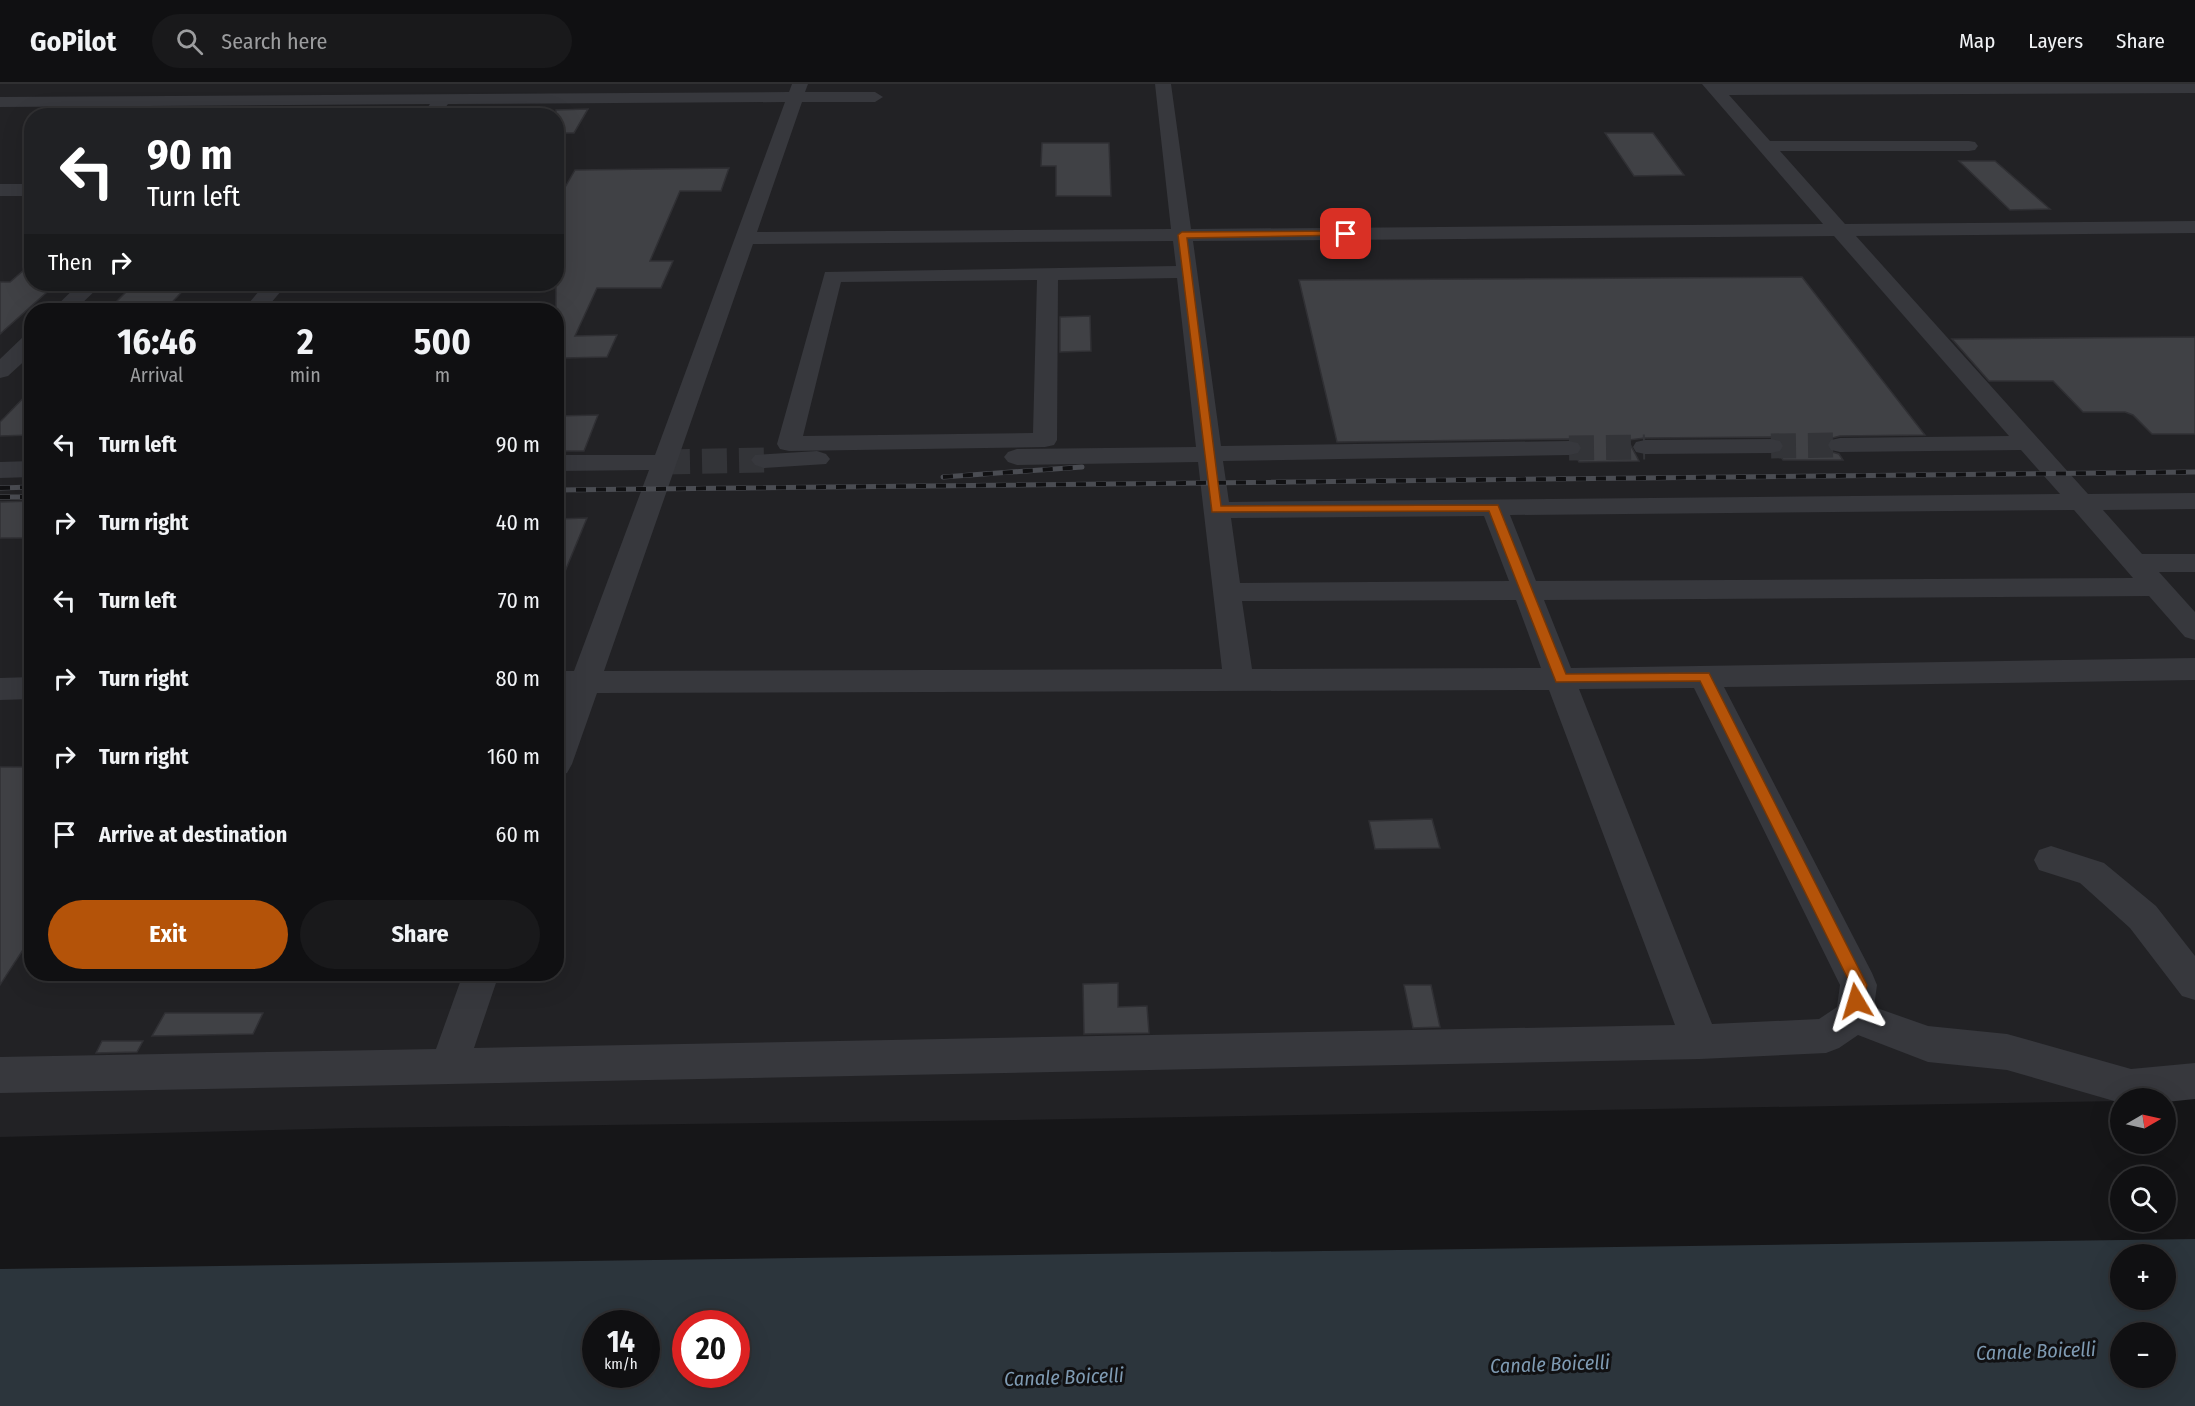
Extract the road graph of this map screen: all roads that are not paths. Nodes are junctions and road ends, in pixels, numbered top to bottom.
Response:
1 (107, 84) edge
2 (299, 84) edge
3 (1163, 84) edge
4 (1713, 87) edge
5 (2195, 88) edge
6 (798, 91) edge
7 (874, 97) dead end
8 (443, 99) junction
9 (283, 100) junction
10 (85, 101) junction
11 (0, 102) edge
12 (274, 108) edge
13 (436, 108) edge
14 (1764, 146) junction
15 (1969, 146) dead end
16 (0, 190) edge
17 (24, 190) edge
18 (2195, 227) edge
19 (1837, 229) junction
20 (1182, 235) junction
21 (745, 238) junction
22 (1186, 272) junction
23 (1048, 273) junction
24 (83, 291) edge
25 (270, 291) edge
26 (71, 303) edge
27 (260, 303) edge
28 (24, 348) edge
29 (0, 371) edge
30 (2028, 443) junction
31 (1840, 445) tunnel mouth
32 (1771, 446) tunnel mouth
33 (1645, 447) tunnel mouth
34 (1569, 448) tunnel mouth
35 (1209, 454) junction
36 (764, 460) tunnel mouth
37 (665, 462) junction
38 (564, 463) edge
39 (24, 469) edge
40 (0, 470) edge
41 (2195, 501) edge
42 (2081, 502) junction
43 (1494, 507) junction
44 (1216, 510) junction
45 (2135, 563) junction
46 (2195, 563) edge
47 (2157, 587) junction
48 (1526, 590) junction
49 (1226, 592) junction
50 (2195, 630) edge
51 (2195, 669) edge
52 (1704, 677) junction
53 (1561, 679) junction
54 (1238, 680) junction
55 (564, 682) edge
56 (586, 682) junction
57 (24, 688) edge
58 (0, 689) edge
59 (564, 742) edge
60 (2051, 860) dead end
61 (479, 981) edge
62 (2195, 984) edge
63 (1854, 1017) junction
64 (1700, 1042) junction
65 (448, 1065) junction
66 (0, 1075) edge
67 (2195, 1081) edge

1 - 10 lane
2 - 9 lane
3 - 20 lane
4 - 5 lane
4 - 14 lane
6 - 7 lane
6 - 8 lane
6 - 21 lane
8 - 9 lane
8 - 13 lane
9 - 10 lane
9 - 12 lane
10 - 11 lane
14 - 15 lane
14 - 19 lane
16 - 17 lane
18 - 19 lane
19 - 20 lane
19 - 30 lane
20 - 21 lane
20 - 22 lane
21 - 37 lane
22 - 23 lane
22 - 35 lane
23 - 23 lane
24 - 26 lane
25 - 27 lane
28 - 29 lane
30 - 31 lane
30 - 42 lane
32 - 33 lane
34 - 35 lane
35 - 36 lane
35 - 44 lane
37 - 38 lane
37 - 56 lane
39 - 40 lane
41 - 42 lane
42 - 43 lane
42 - 45 lane
43 - 44 lane
43 - 48 lane
44 - 49 lane
45 - 46 lane
45 - 47 lane
47 - 48 lane
47 - 50 lane
48 - 49 lane
48 - 53 lane
49 - 54 lane
51 - 52 lane
52 - 53 lane
52 - 63 lane
53 - 54 lane
53 - 64 lane
54 - 56 lane
55 - 56 lane
56 - 59 lane
57 - 58 lane
60 - 62 lane
61 - 65 lane
63 - 64 lane
63 - 67 lane
64 - 65 lane
65 - 66 lane

